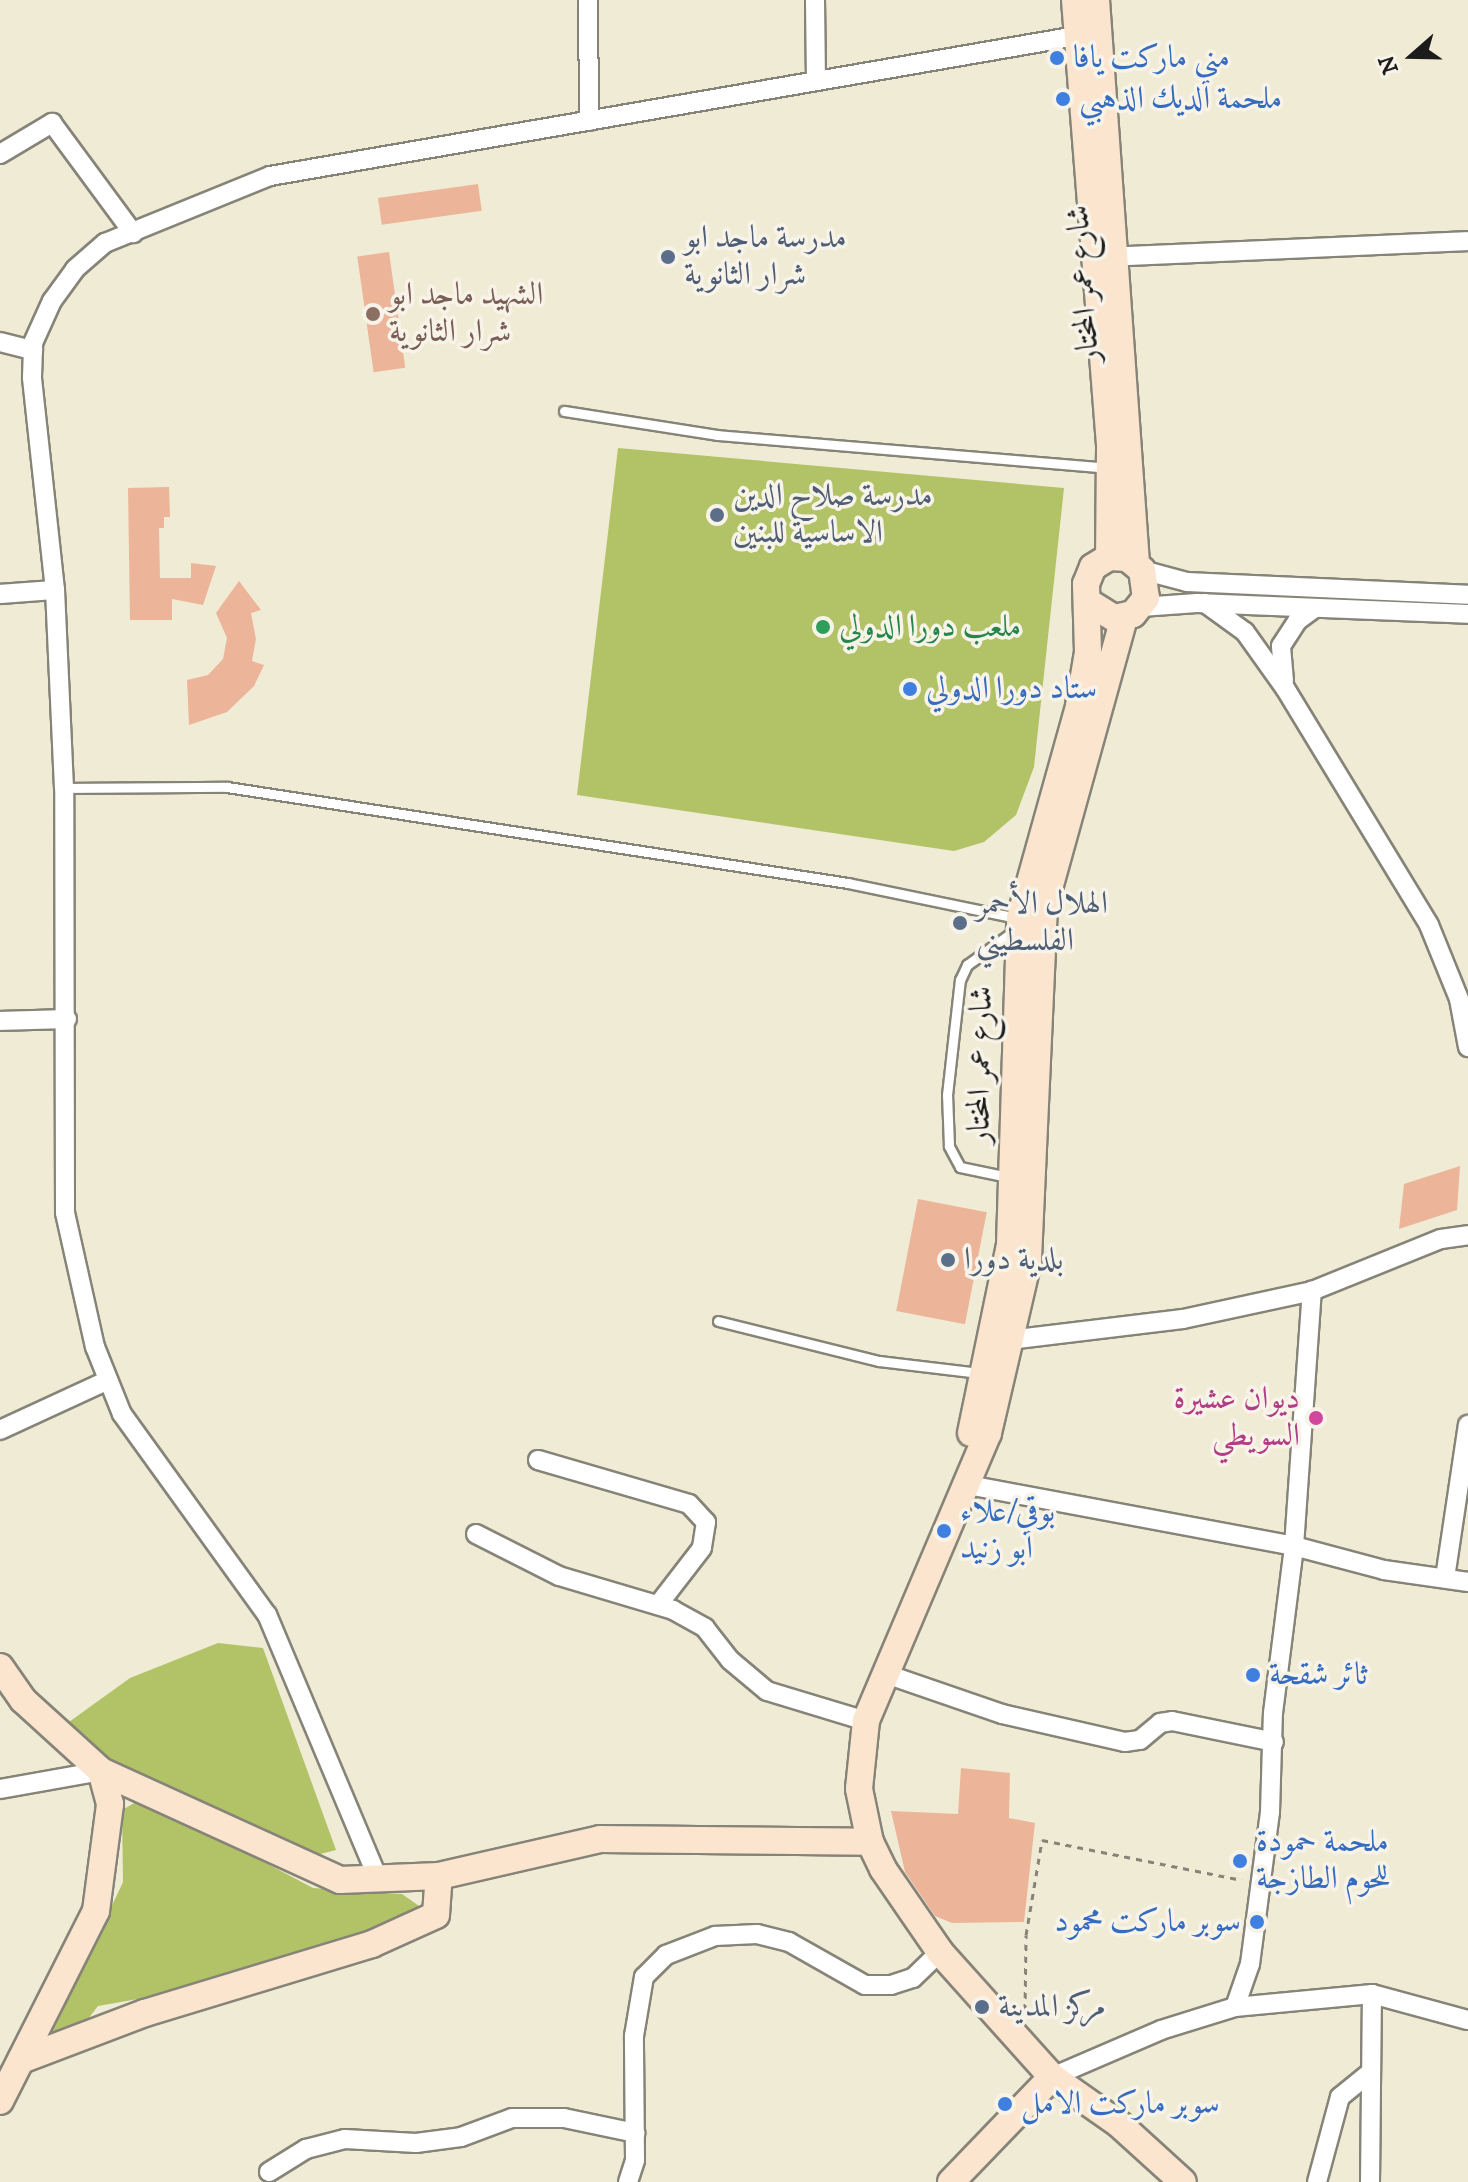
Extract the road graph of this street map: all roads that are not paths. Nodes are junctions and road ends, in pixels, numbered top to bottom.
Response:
1 (588, 0) edge
2 (815, 0) edge
3 (1075, 0) edge
4 (1096, 0) edge
5 (1089, 34) junction
6 (816, 81) junction
7 (589, 121) junction
8 (0, 154) edge
9 (133, 233) junction
10 (1468, 241) edge
11 (1106, 257) junction
12 (0, 342) edge
13 (33, 350) junction
14 (564, 411) dead end
15 (1110, 468) junction
16 (1109, 557) junction
17 (1139, 566) junction
18 (55, 590) junction
19 (0, 594) edge
20 (1468, 595) edge
21 (1090, 603) junction
22 (1205, 603) junction
23 (1315, 608) junction
24 (1132, 612) junction
25 (1468, 614) edge
26 (1285, 688) junction
27 (64, 788) junction
28 (1020, 922) junction
29 (67, 1019) junction
30 (0, 1021) edge
31 (1468, 1047) edge
32 (1014, 1179) junction
33 (1468, 1235) edge
34 (1312, 1291) junction
35 (718, 1321) dead end
36 (1009, 1340) junction
37 (983, 1374) junction
38 (108, 1380) junction
39 (1468, 1425) edge
40 (0, 1430) edge
41 (538, 1460) dead end
42 (963, 1484) junction
43 (476, 1534) dead end
44 (1294, 1546) junction
45 (1445, 1578) junction
46 (1468, 1582) edge
47 (658, 1605) junction
48 (0, 1667) edge
49 (883, 1673) junction
50 (866, 1721) junction
51 (1274, 1742) junction
52 (101, 1771) junction
53 (0, 1789) edge
54 (870, 1842) junction
55 (439, 1876) junction
56 (379, 1881) junction
57 (940, 1952) junction
58 (1372, 1994) junction
59 (1235, 2007) junction
60 (1468, 2020) edge
61 (21, 2060) junction
62 (1371, 2072) junction
63 (1052, 2077) junction
64 (0, 2101) edge
65 (635, 2133) junction
66 (269, 2172) dead end
67 (628, 2182) edge
68 (951, 2182) edge
69 (1183, 2182) edge
70 (1317, 2182) edge
71 (1370, 2182) edge

1 - 7 street
2 - 6 street
3 - 5 main road, شارع عمر المختار
4 - 5 main road, شارع عمر المختار
5 - 6 street
5 - 11 main road, شارع عمر المختار
6 - 7 street
7 - 9 street
8 - 9 street
9 - 13 street
10 - 11 street
11 - 15 main road, شارع عمر المختار
11 - 17 main road, شارع عمر المختار
12 - 13 street
13 - 18 street
14 - 15 lane
15 - 16 main road, شارع عمر المختار
16 - 17 main road
16 - 21 main road
17 - 20 street
17 - 24 main road
18 - 19 street
18 - 27 street
21 - 24 main road
21 - 28 main road, شارع عمر المختار
22 - 23 street
22 - 24 street
22 - 26 street
23 - 25 street
23 - 26 street
24 - 36 main road, شارع عمر المختار
26 - 31 street
27 - 28 lane
27 - 29 street
28 - 32 main road, شارع عمر المختار
28 - 32 lane
29 - 30 street
29 - 38 street
32 - 37 main road, شارع عمر المختار
33 - 34 street
34 - 36 street
34 - 44 street
35 - 37 lane
36 - 42 main road, شارع عمر المختار
37 - 42 main road, شارع عمر المختار
38 - 40 street
38 - 56 street
39 - 45 street
41 - 47 street
42 - 44 street
42 - 49 main road, شارع عمر المختار
43 - 47 street
44 - 45 street
44 - 51 street
45 - 46 street
47 - 50 street
48 - 52 main road
49 - 50 main road, شارع عمر المختار
49 - 51 street
50 - 54 main road, شارع عمر المختار
51 - 59 street
52 - 53 street
52 - 56 main road
52 - 61 main road
54 - 55 main road
54 - 57 main road, شارع عمر المختار
55 - 56 main road
55 - 61 main road
57 - 63 main road, شارع عمر المختار
57 - 65 street
58 - 59 street
58 - 60 street
58 - 62 street
59 - 63 street
61 - 64 main road
62 - 70 street
62 - 71 street
63 - 68 main road
63 - 69 main road, شارع عمر المختار
65 - 66 street
65 - 67 street

